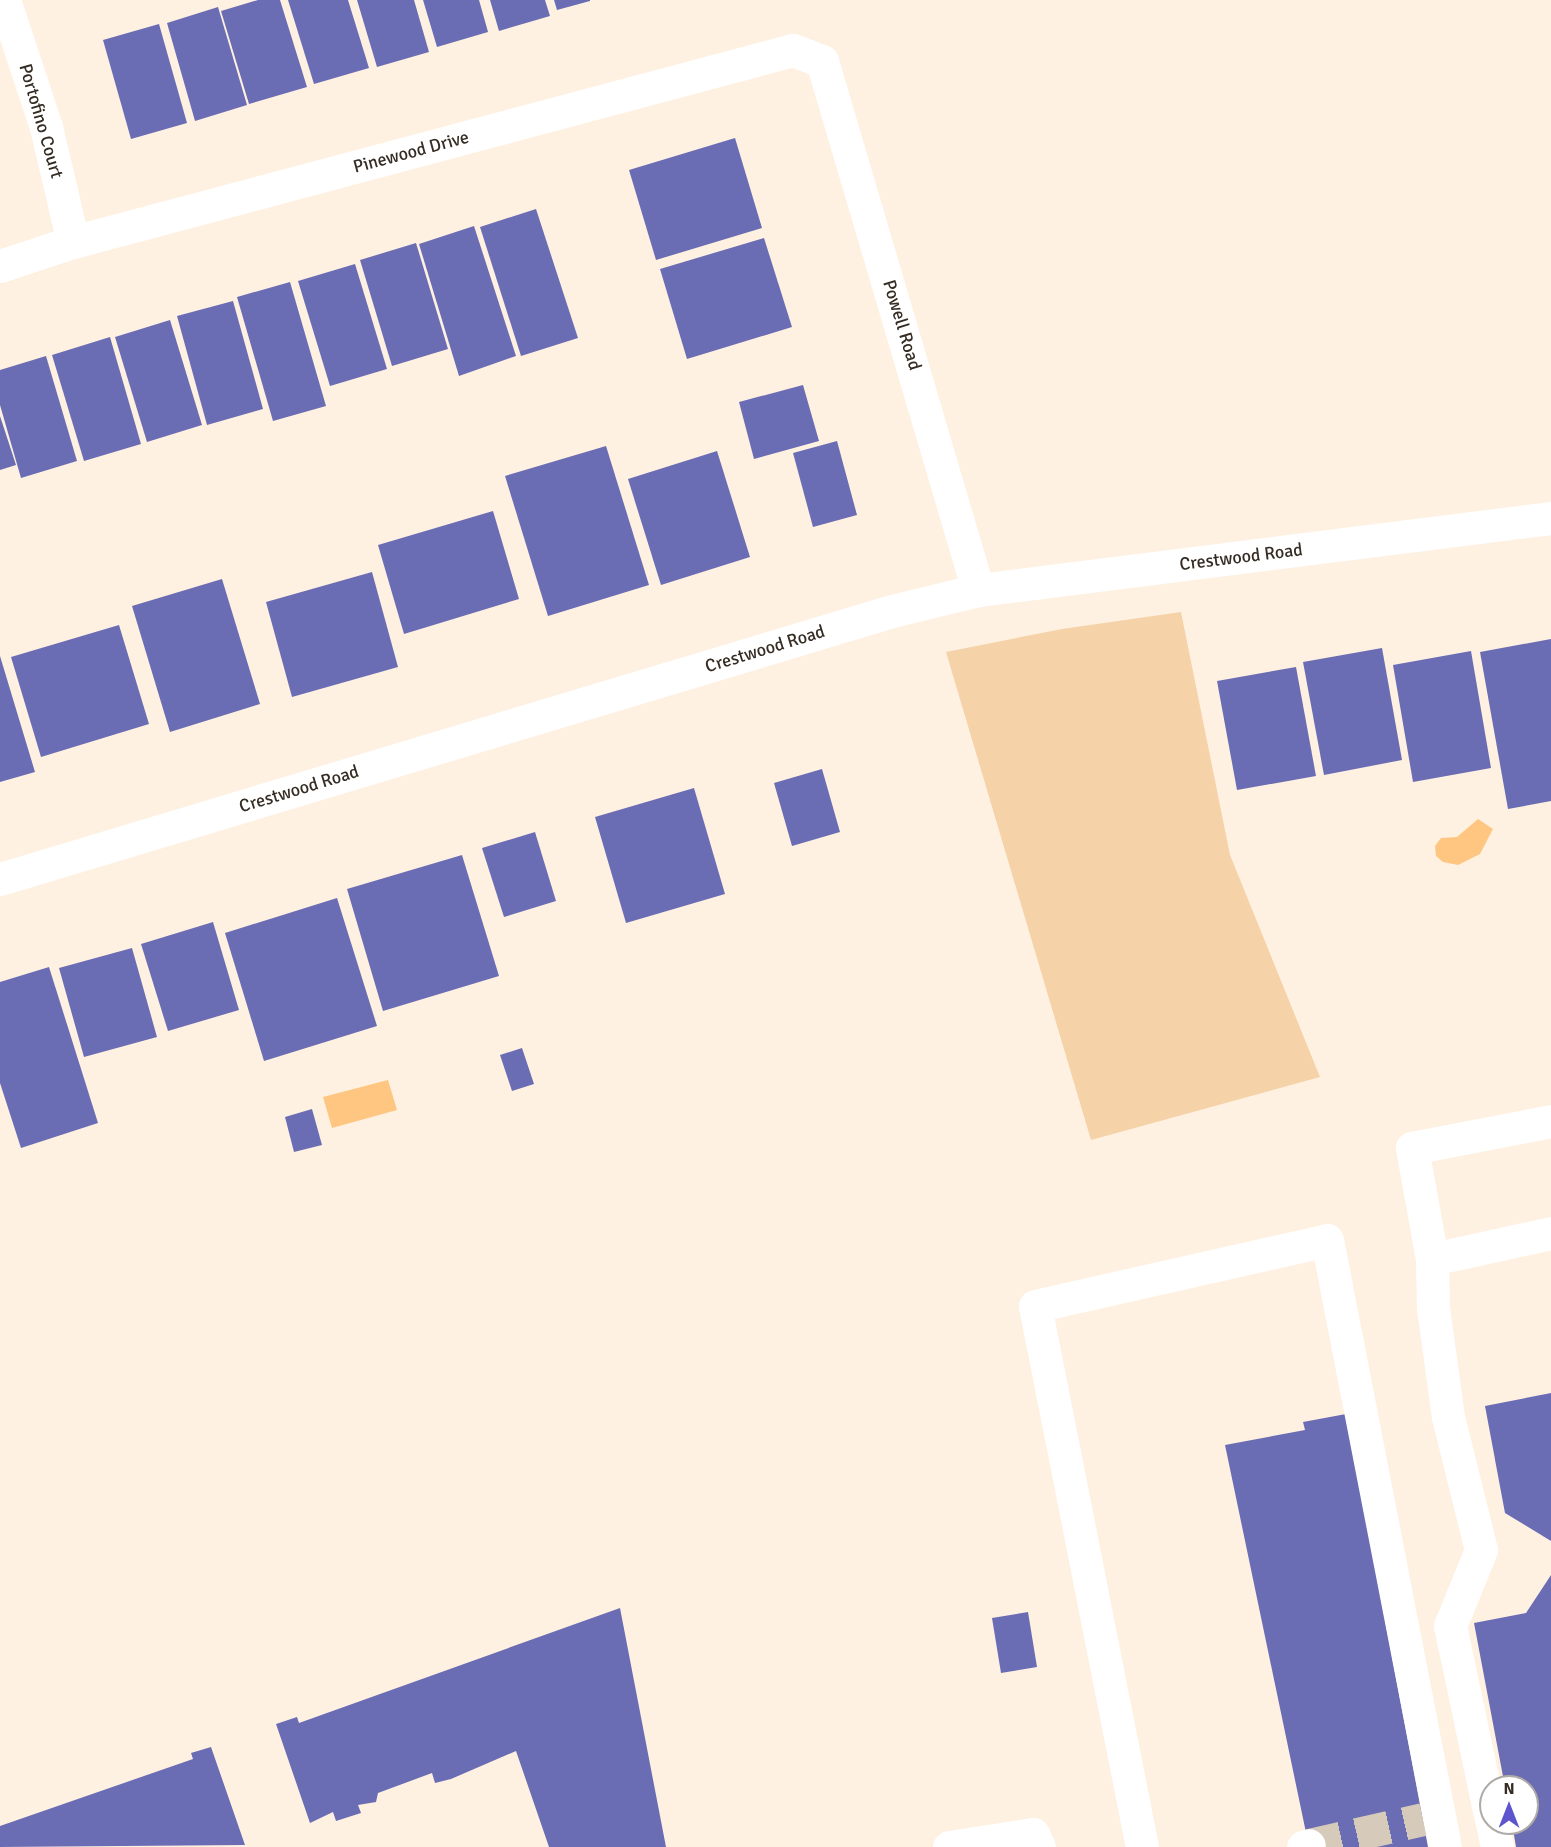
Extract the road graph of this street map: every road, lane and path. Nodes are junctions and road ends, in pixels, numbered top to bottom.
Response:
1 (4, 0) edge
2 (822, 62) joint
3 (73, 242) junction
4 (0, 266) edge
5 (1551, 518) edge
6 (978, 590) junction
7 (0, 879) edge
8 (1551, 1121) edge
9 (1551, 1233) edge
10 (1432, 1259) junction
11 (1481, 1775) edge
12 (1436, 1828) edge
13 (1036, 1840) edge
14 (950, 1847) edge
15 (1142, 1847) edge

1 - 3 street, Portofino Court
2 - 3 street, Pinewood Drive
2 - 6 street, Powell Road
3 - 4 street, Pinewood Drive
5 - 6 street, Crestwood Road
6 - 7 street, Crestwood Road
8 - 10 street
9 - 10 street
10 - 11 street
12 - 15 street
13 - 14 street

